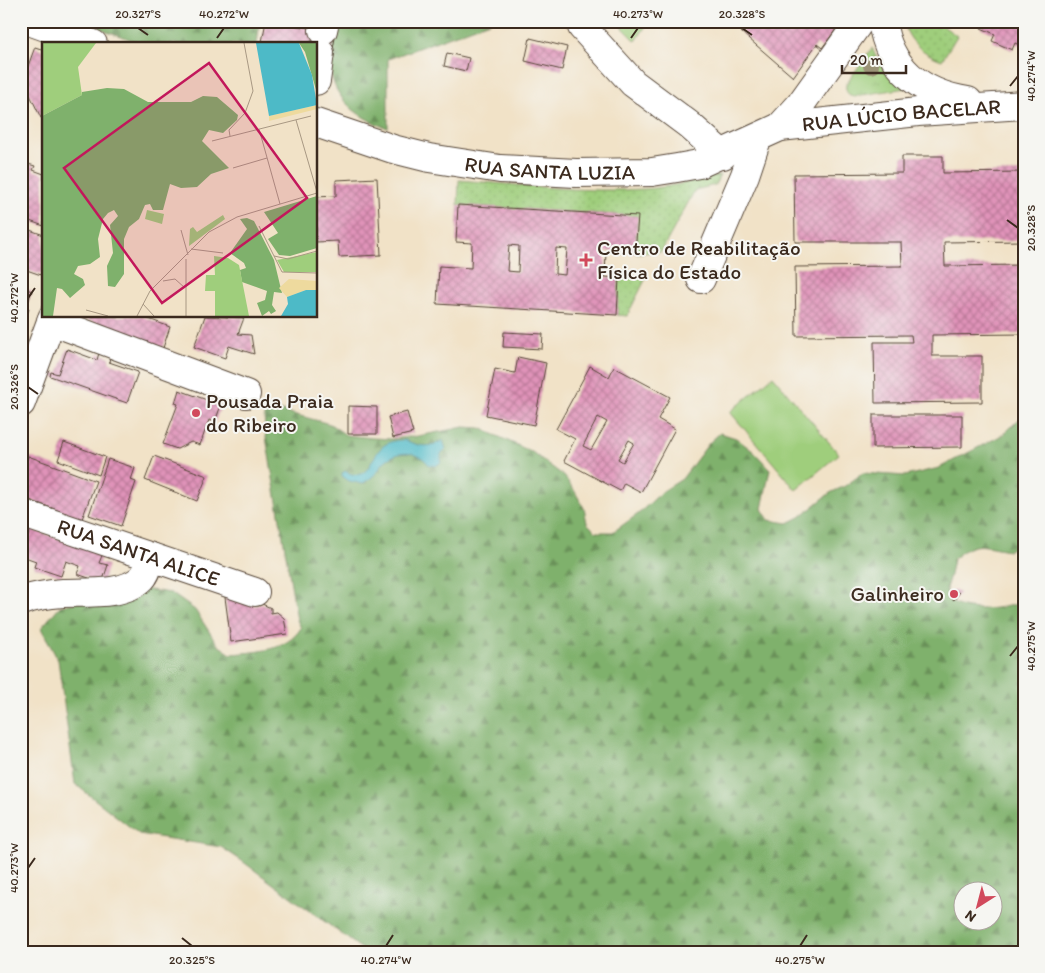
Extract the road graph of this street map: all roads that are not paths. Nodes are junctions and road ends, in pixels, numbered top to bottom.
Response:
1 (29, 21) edge
2 (860, 21) edge
3 (882, 21) edge
4 (582, 27) dead end
5 (323, 35) edge
6 (87, 42) edge
7 (318, 68) edge
8 (997, 105) junction
9 (1024, 105) edge
10 (318, 124) edge
11 (769, 133) junction
12 (723, 155) junction
13 (701, 279) dead end
14 (52, 319) edge
15 (246, 394) dead end
16 (21, 403) edge
17 (21, 513) edge
18 (152, 557) junction
19 (255, 592) dead end
20 (21, 601) edge

1 - 6 street
2 - 11 street
3 - 8 street
4 - 12 street
5 - 7 street
8 - 9 street, RUA LÚCIO BACELAR
8 - 11 street, RUA LÚCIO BACELAR
10 - 12 street, RUA SANTA LUZIA
11 - 12 street, RUA SANTA LUZIA
11 - 13 street
14 - 15 street
14 - 16 street
17 - 18 street, RUA SANTA ALICE
18 - 19 street, RUA SANTA ALICE
18 - 20 street

